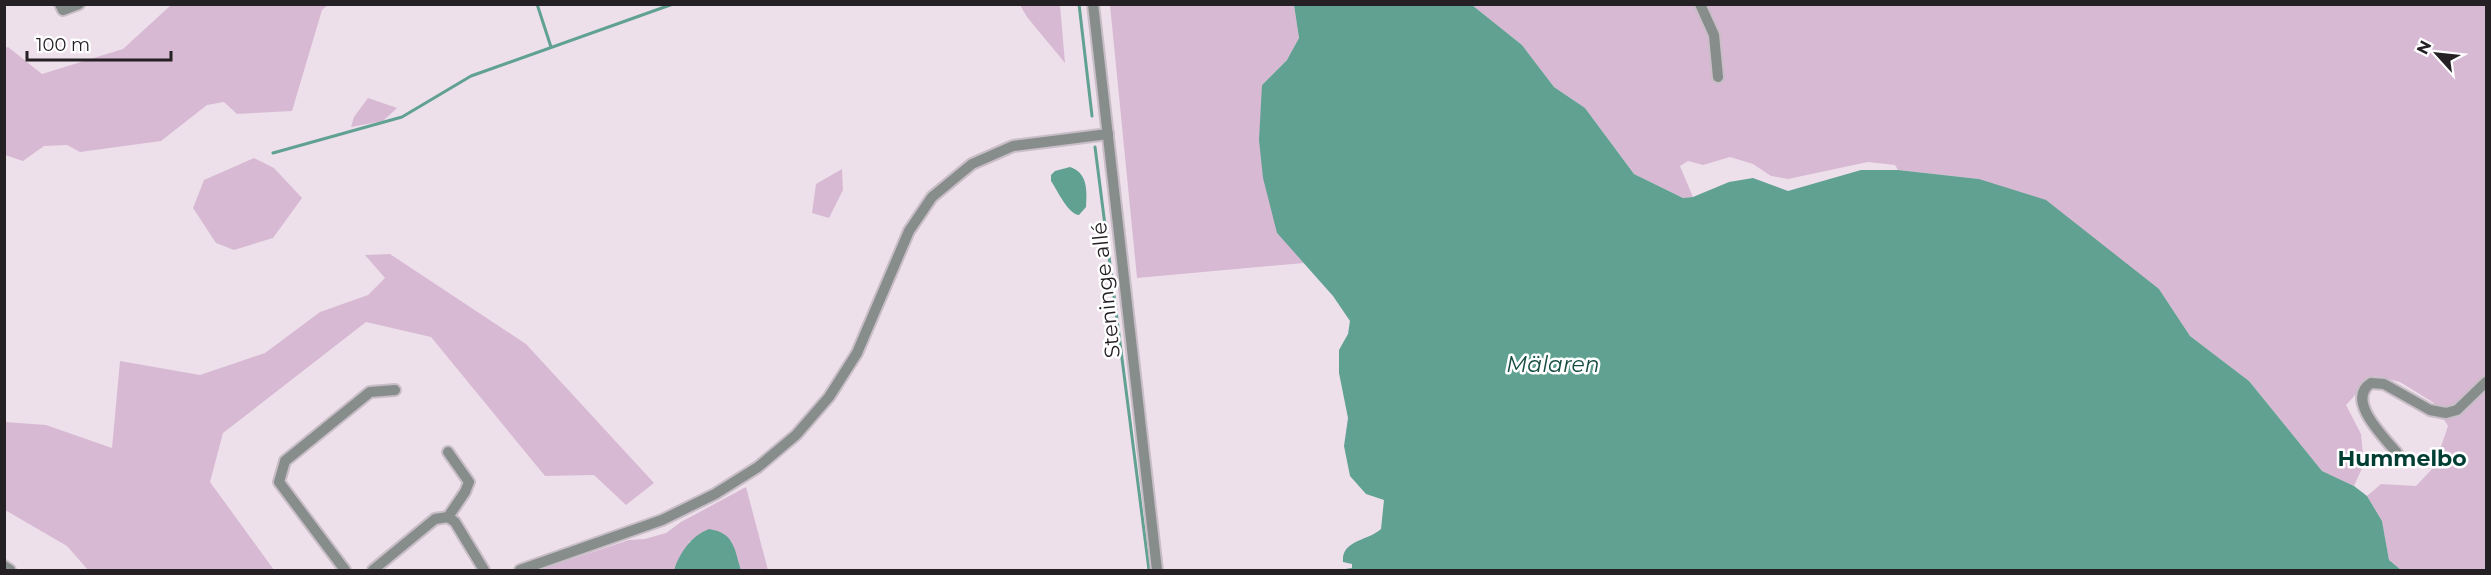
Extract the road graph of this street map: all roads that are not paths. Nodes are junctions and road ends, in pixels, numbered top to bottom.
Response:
1 (60, 4) edge
2 (79, 4) edge
3 (1093, 4) edge
4 (1700, 4) edge
5 (1718, 77) dead end
6 (1108, 134) junction
7 (2487, 382) edge
8 (395, 390) dead end
9 (448, 452) dead end
10 (2397, 453) dead end
11 (448, 517) junction
12 (4, 566) edge
13 (10, 570) edge
14 (345, 570) edge
15 (373, 570) edge
16 (484, 570) edge
17 (520, 570) edge
18 (1157, 570) edge

1 - 2 street
3 - 6 street, Steninge allé
4 - 5 street
6 - 17 street
6 - 18 street, Steninge allé
7 - 10 street
8 - 14 street
9 - 11 street
11 - 15 street
11 - 16 street
12 - 13 street

